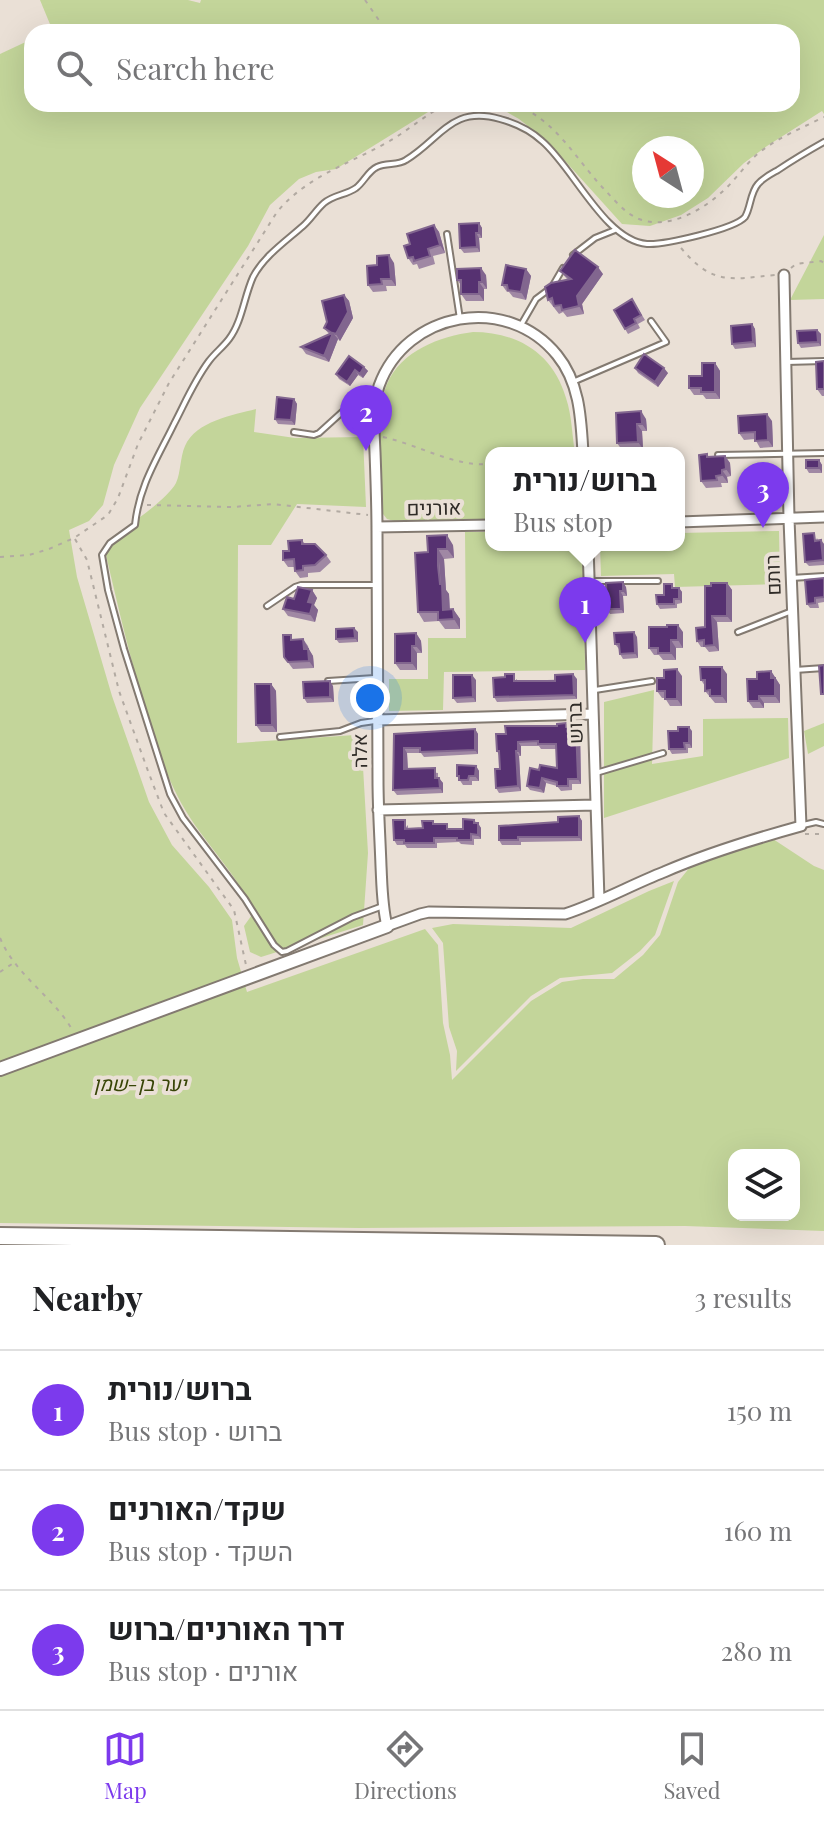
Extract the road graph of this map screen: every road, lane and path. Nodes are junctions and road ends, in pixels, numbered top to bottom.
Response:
1 (365, 0) edge
2 (382, 24) edge
3 (430, 112) edge
4 (530, 112) edge
5 (824, 117) edge
6 (824, 142) edge
7 (615, 230) junction
8 (447, 234) dead end
9 (675, 240) junction
10 (824, 263) edge
11 (784, 275) junction
12 (460, 319) junction
13 (651, 321) dead end
14 (520, 328) junction
15 (824, 361) edge
16 (785, 362) junction
17 (572, 382) junction
18 (376, 408) junction
19 (294, 432) dead end
20 (374, 436) junction
21 (583, 447) edge
22 (787, 453) junction
23 (824, 453) edge
24 (718, 455) edge
25 (485, 465) edge
26 (138, 505) junction
27 (824, 517) edge
28 (789, 519) junction
29 (377, 522) junction
30 (685, 522) edge
31 (485, 525) edge
32 (588, 551) edge
33 (0, 557) edge
34 (824, 576) edge
35 (791, 578) junction
36 (589, 581) junction
37 (658, 581) dead end
38 (377, 585) junction
39 (267, 606) dead end
40 (792, 611) junction
41 (738, 632) dead end
42 (824, 668) edge
43 (794, 670) junction
44 (377, 678) junction
45 (328, 681) edge
46 (652, 681) dead end
47 (592, 691) junction
48 (593, 714) junction
49 (377, 720) junction
50 (280, 737) dead end
51 (663, 753) dead end
52 (595, 773) junction
53 (596, 805) junction
54 (378, 810) junction
55 (824, 824) edge
56 (801, 826) junction
57 (599, 900) junction
58 (383, 906) junction
59 (387, 926) junction
60 (0, 938) edge
61 (13, 963) junction
62 (0, 972) edge
63 (78, 1039) junction
64 (0, 1069) edge
65 (0, 1236) edge
66 (656, 1245) edge

1 - 2 path
3 - 33 path
4 - 5 path
6 - 9 lane
7 - 9 lane
7 - 14 lane
7 - 26 lane
8 - 12 lane
9 - 11 path
10 - 11 path
11 - 16 street, רותם
12 - 14 street
12 - 18 street, אלה
13 - 17 lane
14 - 17 street
15 - 16 lane
16 - 22 street, רותם
17 - 21 street
18 - 19 lane
18 - 20 street, אלה
20 - 25 path
20 - 29 street, אלה
22 - 23 lane
22 - 24 lane
22 - 28 street, רותם
26 - 29 path
26 - 58 lane
27 - 28 street
28 - 30 street
28 - 35 street, רותם
29 - 31 street, אורנים
29 - 38 street, אלה
32 - 36 street, ברוש
34 - 35 lane
35 - 40 street, רותם
36 - 37 lane
36 - 47 street, ברוש
38 - 39 lane
38 - 44 street, אלה
40 - 41 lane
40 - 43 street, רותם
42 - 43 lane
43 - 56 street, רותם
44 - 45 lane
44 - 49 street, אלה
46 - 47 lane
47 - 48 street, ברוש
48 - 49 street
48 - 52 street, ברוש
49 - 50 lane
49 - 54 street, אלה
51 - 52 lane
52 - 53 street, ברוש
53 - 54 street
53 - 57 street, ברוש
54 - 58 street, אלה
55 - 56 lane
56 - 57 street
57 - 59 street
58 - 59 street, אלה
59 - 63 main road
60 - 61 path
61 - 62 path
61 - 63 path
63 - 64 main road
65 - 66 highway

